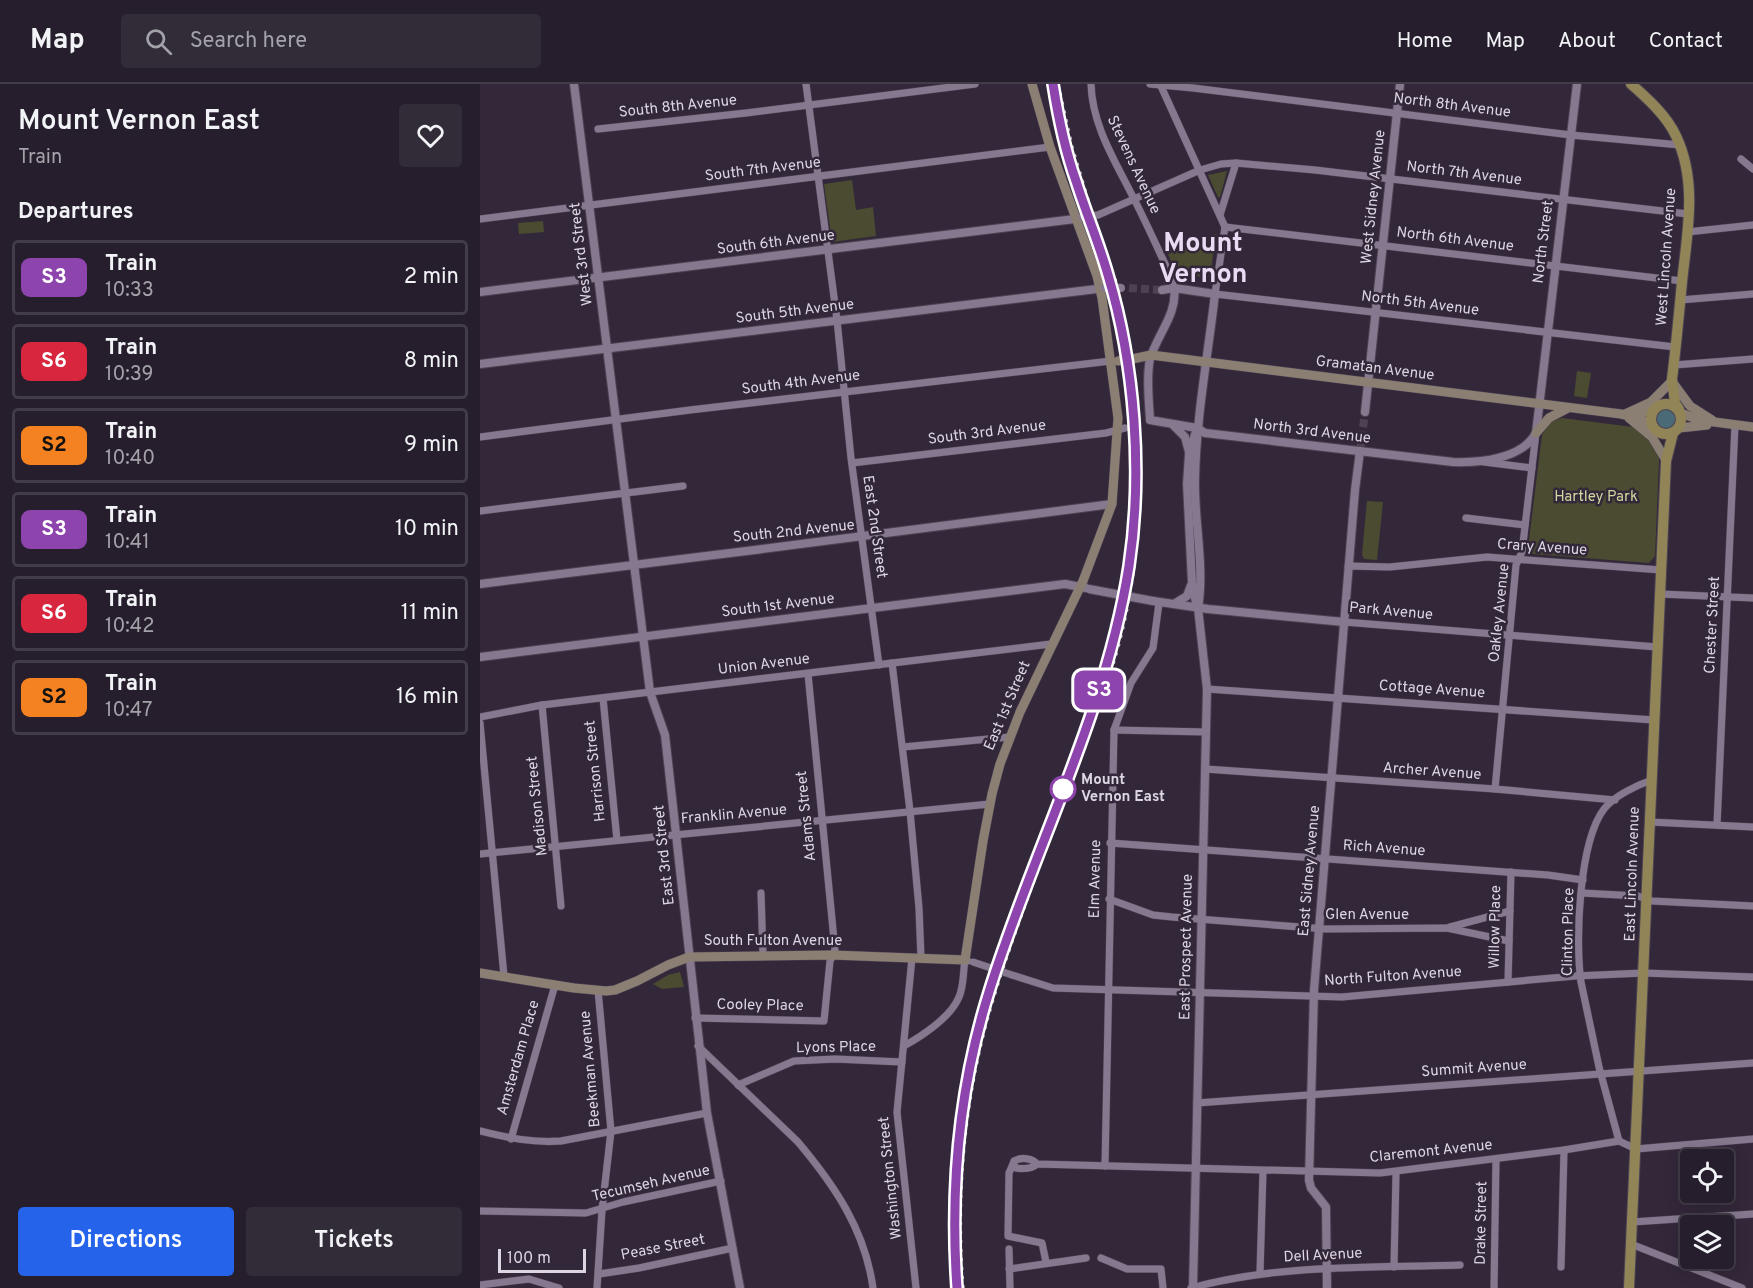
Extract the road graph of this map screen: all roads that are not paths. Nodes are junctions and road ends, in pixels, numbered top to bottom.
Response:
1 (574, 84) edge
2 (806, 84) edge
3 (975, 84) edge
4 (1032, 84) edge
5 (1091, 84) edge
6 (1150, 84) edge
7 (1400, 84) edge
8 (1577, 84) edge
9 (1631, 84) edge
10 (1160, 85) edge
11 (809, 104) junction
12 (1397, 113) junction
13 (598, 129) dead end
14 (1571, 135) junction
15 (1680, 145) junction
16 (1050, 147) junction
17 (1741, 159) dead end
18 (1236, 163) junction
19 (1753, 169) edge
20 (1200, 170) junction
21 (818, 177) junction
22 (1389, 178) junction
23 (1134, 198) junction
24 (1563, 200) junction
25 (590, 204) junction
26 (1688, 214) junction
27 (1220, 215) junction
28 (1079, 218) junction
29 (480, 219) edge
30 (1753, 225) edge
31 (1225, 227) junction
32 (1687, 232) junction
33 (1382, 245) junction
34 (828, 250) junction
35 (1555, 266) junction
36 (598, 278) junction
37 (1682, 281) junction
38 (1114, 288) junction
39 (1174, 288) junction
40 (1162, 290) tunnel mouth
41 (480, 292) edge
42 (1215, 294) junction
43 (1753, 294) edge
44 (1680, 300) junction
45 (1375, 312) junction
46 (837, 320) junction
47 (1547, 333) junction
48 (1675, 347) junction
49 (607, 349) junction
50 (1151, 356) junction
51 (1753, 359) edge
52 (1118, 361) junction
53 (1207, 363) junction
54 (480, 364) edge
55 (1674, 365) junction
56 (1672, 381) junction
57 (1369, 384) junction
58 (844, 393) junction
59 (1539, 404) junction
60 (1658, 405) junction
61 (1568, 408) junction
62 (1680, 411) junction
63 (1365, 412) tunnel mouth
64 (1624, 414) junction
65 (616, 420) junction
66 (1171, 424) junction
67 (1719, 424) junction
68 (1735, 425) junction
69 (1753, 427) edge
70 (1197, 428) junction
71 (1121, 429) junction
72 (1655, 429) junction
73 (1676, 430) junction
74 (1536, 433) junction
75 (480, 437) edge
76 (1360, 451) junction
77 (1189, 453) junction
78 (1665, 459) junction
79 (1478, 461) junction
80 (852, 464) junction
81 (1532, 468) junction
82 (683, 486) dead end
83 (625, 492) junction
84 (1112, 504) junction
85 (480, 511) edge
86 (1192, 518) junction
87 (1466, 518) dead end
88 (1525, 525) junction
89 (862, 538) junction
90 (1518, 560) junction
91 (634, 565) junction
92 (1348, 566) junction
93 (1661, 570) junction
94 (1192, 582) junction
95 (480, 584) edge
96 (1085, 588) junction
97 (1660, 594) junction
98 (1122, 596) joint
99 (1727, 596) junction
100 (1753, 598) edge
101 (1156, 602) junction
102 (1174, 604) junction
103 (872, 608) junction
104 (1198, 608) junction
105 (1344, 622) junction
106 (643, 636) junction
107 (1510, 637) junction
108 (1051, 644) junction
109 (1657, 647) junction
110 (480, 657) edge
111 (892, 663) junction
112 (879, 665) junction
113 (808, 674) junction
114 (1207, 689) junction
115 (650, 692) junction
116 (1338, 697) junction
117 (603, 698) junction
118 (542, 705) junction
119 (1503, 709) junction
120 (480, 717) edge
121 (1654, 720) junction
122 (480, 723) edge
123 (1114, 730) junction
124 (1206, 732) junction
125 (1010, 737) junction
126 (903, 747) junction
127 (1205, 769) junction
128 (1332, 778) junction
129 (1652, 780) junction
130 (1495, 789) junction
131 (1615, 800) junction
132 (990, 804) junction
133 (910, 811) junction
134 (821, 821) junction
135 (1650, 822) junction
136 (1717, 825) junction
137 (1753, 827) edge
138 (677, 834) junction
139 (617, 840) junction
140 (1110, 843) junction
141 (556, 846) junction
142 (1203, 849) junction
143 (492, 852) junction
144 (480, 854) edge
145 (1325, 858) junction
146 (1511, 872) junction
147 (1583, 880) junction
148 (761, 893) dead end
149 (1582, 893) junction
150 (1109, 899) junction
151 (1647, 899) junction
152 (561, 906) dead end
153 (1753, 906) edge
154 (1510, 911) junction
155 (1201, 919) junction
156 (1319, 928) junction
157 (1447, 928) junction
158 (1509, 941) junction
159 (764, 955) junction
160 (832, 955) junction
161 (689, 957) junction
162 (916, 958) junction
163 (969, 961) junction
164 (1001, 971) joint
165 (480, 973) edge
166 (1644, 973) junction
167 (504, 976) junction
168 (1580, 976) junction
169 (1753, 977) edge
170 (1508, 982) junction
171 (555, 985) junction
172 (598, 990) junction
173 (1108, 990) junction
174 (1199, 992) junction
175 (1313, 996) junction
176 (695, 1017) junction
177 (824, 1021) joint
178 (698, 1046) junction
179 (904, 1046) junction
180 (902, 1062) junction
181 (1753, 1063) edge
182 (1640, 1071) junction
183 (1601, 1074) junction
184 (738, 1085) junction
185 (1311, 1096) junction
186 (1197, 1103) junction
187 (707, 1113) junction
188 (480, 1131) edge
189 (611, 1131) junction
190 (511, 1139) junction
191 (1753, 1139) edge
192 (1619, 1141) junction
193 (1636, 1149) junction
194 (1564, 1150) junction
195 (1496, 1159) junction
196 (1105, 1166) junction
197 (1195, 1168) junction
198 (1263, 1171) junction
199 (1309, 1171) junction
200 (1396, 1173) junction
201 (721, 1181) junction
202 (602, 1210) junction
203 (480, 1211) edge
204 (1753, 1214) edge
205 (1632, 1222) junction
206 (1631, 1244) junction
207 (733, 1248) junction
208 (1009, 1249) dead end
209 (1086, 1258) dead end
210 (1101, 1258) dead end
211 (1046, 1262) junction
212 (1460, 1265) dead end
213 (1394, 1267) junction
214 (1561, 1267) dead end
215 (1009, 1269) junction
216 (1327, 1269) junction
217 (1260, 1273) junction
218 (598, 1274) junction
219 (480, 1285) edge
220 (499, 1285) edge
221 (559, 1288) edge
222 (597, 1288) edge
223 (740, 1288) edge
224 (873, 1288) edge
225 (916, 1288) edge
226 (1010, 1288) edge
227 (1163, 1288) edge
228 (1192, 1288) edge
229 (1327, 1288) edge
230 (1494, 1288) edge
231 (1629, 1288) edge
232 (1742, 1288) edge

1 - 25 street, West 3rd Street
2 - 11 street, East 2nd Street
3 - 11 street, South 8th Avenue
4 - 16 main road, East 1st Street
5 - 23 street, Stevens Avenue
6 - 10 street, North 8th Avenue
7 - 12 street, West Sidney Avenue
8 - 14 street, North Street
9 - 15 main road, West Lincoln Avenue
10 - 12 street, North 8th Avenue
10 - 20 street
11 - 13 street, South 8th Avenue
11 - 21 street, East 2nd Street
12 - 14 street, North 8th Avenue
12 - 22 street, West Sidney Avenue
14 - 15 street, North 8th Avenue
14 - 24 street, North Street
15 - 26 main road, West Lincoln Avenue
16 - 21 street, South 7th Avenue
16 - 28 main road, East 1st Street
17 - 19 street
18 - 20 street, North 7th Avenue
18 - 22 street, North 7th Avenue
18 - 27 street
20 - 23 street, North 7th Avenue
20 - 27 street
21 - 25 street, South 7th Avenue
21 - 34 street, East 2nd Street
22 - 24 street, North 7th Avenue
22 - 33 street, West Sidney Avenue
23 - 28 street, North 7th Avenue, bridge
23 - 39 street, Stevens Avenue
24 - 26 street, North 7th Avenue
24 - 35 street, North Street
25 - 29 street, South 7th Avenue
25 - 36 street, West 3rd Street
26 - 32 main road, West Lincoln Avenue
27 - 31 street
28 - 34 street, South 6th Avenue
28 - 38 main road, East 1st Street
30 - 32 street
31 - 33 street, North 6th Avenue
31 - 42 street
32 - 37 main road, West Lincoln Avenue
33 - 35 street, North 6th Avenue
33 - 45 street, West Sidney Avenue
34 - 36 street, South 6th Avenue
34 - 46 street, East 2nd Street
35 - 37 street, North 6th Avenue
35 - 47 street, North Street
36 - 41 street, South 6th Avenue
36 - 49 street, West 3rd Street
37 - 44 main road, West Lincoln Avenue
38 - 46 street, South 5th Avenue
38 - 52 main road, East 1st Street
39 - 40 street, North 5th Avenue
39 - 42 street, North 5th Avenue
39 - 50 street
42 - 45 street, North 5th Avenue
42 - 53 street, East Prospect Avenue
43 - 44 street
44 - 48 main road, West Lincoln Avenue
45 - 47 street, North 5th Avenue
45 - 57 street, West Sidney Avenue
46 - 49 street, South 5th Avenue
46 - 58 street, East 2nd Street
47 - 48 street, North 5th Avenue
47 - 59 street, North Street
48 - 55 main road, West Lincoln Avenue
49 - 54 street, South 5th Avenue
49 - 65 street, West 3rd Street
50 - 52 main road, Gramatan Avenue, bridge
50 - 53 main road, Gramatan Avenue
50 - 66 street, North 3rd Avenue
51 - 55 street
52 - 58 street, South 4th Avenue
52 - 71 main road, East 1st Street
53 - 57 main road, Gramatan Avenue
53 - 70 street, East Prospect Avenue
55 - 56 main road, West Lincoln Avenue
56 - 60 main road, West Lincoln Avenue
56 - 62 main road, West Lincoln Avenue
56 - 64 main road
56 - 67 main road
57 - 59 main road, Gramatan Avenue
57 - 63 street
58 - 65 street, South 4th Avenue
58 - 80 street, East 2nd Street
59 - 61 main road, Gramatan Avenue
59 - 74 street, Oakley Avenue
60 - 62 main road
60 - 64 main road, Gramatan Avenue
60 - 72 main road
61 - 64 main road, Gramatan Avenue
61 - 74 main road
62 - 67 main road
62 - 73 main road
64 - 72 main road, Gramatan Avenue
64 - 78 main road
65 - 75 street, South 4th Avenue
65 - 83 street, East 3rd Street
66 - 70 street, North 3rd Avenue
66 - 77 street
67 - 68 main road
67 - 73 main road
68 - 69 main road
68 - 99 street, Chester Street
70 - 76 street, North 3rd Avenue
70 - 77 street, East Prospect Avenue
70 - 86 street, East Prospect Avenue
71 - 80 street, South 3rd Avenue
71 - 84 main road, East 1st Street
72 - 73 main road
72 - 78 main road, East Lincoln Avenue
73 - 78 main road, East Lincoln Avenue
74 - 79 street, North 3rd Avenue
74 - 81 street, Oakley Avenue
76 - 79 street, North 3rd Avenue
76 - 92 street, East Sidney Avenue
77 - 86 street, East Prospect Avenue
78 - 93 main road, East Lincoln Avenue
79 - 81 street, North 3rd Avenue
80 - 89 street, East 2nd Street
81 - 88 street, Oakley Avenue
82 - 83 street
83 - 85 street
83 - 91 street, East 3rd Street
84 - 89 street, South 2nd Avenue
84 - 96 main road, East 1st Street
86 - 94 street, East Prospect Avenue
86 - 104 street, East Prospect Avenue
87 - 88 street
88 - 90 street, Oakley Avenue
89 - 91 street, South 2nd Avenue
89 - 103 street, East 2nd Street
90 - 92 street, Crary Avenue
90 - 93 street, Crary Avenue
90 - 107 street, Oakley Avenue
91 - 95 street, South 2nd Avenue
91 - 106 street, East 3rd Street
92 - 105 street, East Sidney Avenue
93 - 97 main road, East Lincoln Avenue
94 - 102 street
94 - 104 street, East Prospect Avenue
96 - 98 street, South 1st Avenue, bridge
96 - 103 street, South 1st Avenue
96 - 108 main road, East 1st Street
97 - 99 street
97 - 109 main road, East Lincoln Avenue
98 - 101 street, Park Avenue, bridge
99 - 100 street
99 - 136 street, Chester Street
101 - 102 street, Park Avenue
101 - 123 street, Elm Avenue
102 - 104 street, Park Avenue
103 - 106 street, South 1st Avenue
103 - 112 street, East 2nd Street
104 - 105 street, Park Avenue
104 - 114 street, East Prospect Avenue
105 - 107 street, Park Avenue
105 - 116 street, East Sidney Avenue
106 - 110 street, South 1st Avenue
106 - 115 street, East 3rd Street
107 - 109 street, Park Avenue
107 - 119 street, Oakley Avenue
108 - 111 street, Union Avenue
108 - 125 main road, East 1st Street
109 - 121 main road, East Lincoln Avenue
111 - 112 street, Union Avenue
111 - 126 street, Washington Street
112 - 113 street, Union Avenue
113 - 115 street, Union Avenue
113 - 134 street, Adams Street
114 - 116 street, Cottage Avenue
114 - 124 street, East Prospect Avenue
115 - 117 street, Union Avenue
115 - 138 street, East 3rd Street
116 - 119 street, Cottage Avenue
116 - 128 street, East Sidney Avenue
117 - 118 street, Union Avenue
117 - 139 street, Harrison Street
118 - 120 street, Union Avenue
118 - 141 street, Madison Street
119 - 121 street, Cottage Avenue
119 - 130 street, Oakley Avenue
121 - 129 main road, East Lincoln Avenue
122 - 143 street
123 - 124 street
123 - 140 street, Elm Avenue
124 - 127 street, East Prospect Avenue
125 - 126 street
125 - 132 main road, East 1st Street
126 - 133 street, Washington Street
127 - 128 street, Archer Avenue
127 - 142 street, East Prospect Avenue
128 - 130 street, Archer Avenue
128 - 145 street, East Sidney Avenue
129 - 131 street
129 - 135 main road, East Lincoln Avenue
130 - 131 street, Archer Avenue
131 - 147 street, Clinton Place
132 - 133 street, Franklin Avenue
132 - 163 main road, East 1st Street
133 - 134 street, Franklin Avenue
133 - 162 street, Washington Street
134 - 138 street, Franklin Avenue
134 - 160 street, Adams Street
135 - 136 street
135 - 151 main road, East Lincoln Avenue
136 - 137 street
138 - 139 street, Franklin Avenue
138 - 161 street, East 3rd Street
139 - 141 street, Franklin Avenue
140 - 142 street, Rich Avenue
140 - 150 street, Elm Avenue
141 - 143 street, Franklin Avenue
141 - 152 street, Madison Street
142 - 145 street, Rich Avenue
142 - 155 street, East Prospect Avenue
143 - 144 street, Franklin Avenue
143 - 167 street
145 - 146 street, Rich Avenue
145 - 156 street, East Sidney Avenue
146 - 147 street, Rich Avenue
146 - 154 street, Willow Place
147 - 149 street, Clinton Place
148 - 159 street
149 - 151 street
149 - 168 street, Clinton Place
150 - 155 street, Glen Avenue
150 - 173 street, Elm Avenue
151 - 153 street
151 - 166 main road, East Lincoln Avenue
154 - 157 street, Glen Avenue
154 - 158 street, Willow Place
155 - 156 street, Glen Avenue
155 - 174 street, East Prospect Avenue
156 - 157 street, Glen Avenue
156 - 175 street, East Sidney Avenue
157 - 158 street, Glen Avenue
158 - 170 street, Willow Place
159 - 160 main road, South Fulton Avenue
159 - 161 main road, South Fulton Avenue
160 - 162 main road, South Fulton Avenue
160 - 177 street, Adams Street
161 - 172 main road, South Fulton Avenue
161 - 176 street, East 3rd Street
162 - 163 main road, South Fulton Avenue
162 - 179 street, Washington Street
163 - 164 street, South Fulton Avenue, bridge
163 - 179 street, East 1st Street
164 - 173 street, North Fulton Avenue, bridge
165 - 167 main road, South Fulton Avenue
166 - 168 street, North Fulton Avenue
166 - 169 street, North Fulton Avenue
166 - 182 main road, East Lincoln Avenue
167 - 171 main road, South Fulton Avenue
168 - 170 street, North Fulton Avenue
168 - 183 street, Clinton Place
170 - 175 street, North Fulton Avenue
171 - 172 main road, South Fulton Avenue
171 - 190 street, Amsterdam Place
172 - 189 street, Beekman Avenue
173 - 174 street, North Fulton Avenue
173 - 196 street, Elm Avenue
174 - 175 street, North Fulton Avenue
174 - 186 street, East Prospect Avenue
175 - 185 street, East Sidney Avenue
176 - 177 street, Cooley Place
176 - 178 street, East 3rd Street
178 - 184 street
178 - 187 street, East 3rd Street
179 - 180 street, Washington Street
180 - 184 street, Lyons Place
180 - 225 street, Washington Street
181 - 182 street, Summit Avenue
182 - 183 street, Summit Avenue
182 - 193 main road, East Lincoln Avenue
183 - 185 street, Summit Avenue
183 - 192 street, Clinton Place
184 - 224 street
185 - 186 street, Summit Avenue
185 - 199 street, East Sidney Avenue
186 - 197 street, East Prospect Avenue
187 - 189 street
187 - 201 street, East 3rd Street
188 - 190 street
189 - 190 street
189 - 202 street, Beekman Avenue
191 - 193 street
192 - 193 street
192 - 194 street, Claremont Avenue
193 - 205 main road, East Lincoln Avenue
194 - 195 street, Claremont Avenue
194 - 214 street
195 - 200 street, Claremont Avenue
195 - 230 street, Drake Street
196 - 197 street, Claremont Avenue
196 - 211 street, Claremont Avenue
197 - 198 street, Claremont Avenue
197 - 228 street, East Prospect Avenue
198 - 199 street, Claremont Avenue
198 - 217 street
199 - 200 street, Claremont Avenue
199 - 216 street, East Sidney Avenue
200 - 213 street
201 - 202 street, Tecumseh Avenue
201 - 207 street, East 3rd Street
202 - 203 street, Tecumseh Avenue
202 - 218 street, Beekman Avenue
204 - 205 street
205 - 206 main road, East Lincoln Avenue
206 - 231 main road, East Lincoln Avenue
206 - 232 street
207 - 218 street, Pease Street
207 - 223 street, East 3rd Street
208 - 215 street
209 - 211 street
210 - 227 street
211 - 215 street
212 - 213 street, Dell Avenue
213 - 216 street, Dell Avenue
215 - 226 street
216 - 217 street, Dell Avenue
216 - 229 street, East Sidney Avenue
217 - 228 street, Dell Avenue
218 - 222 street, Beekman Avenue
219 - 220 street
220 - 221 street

